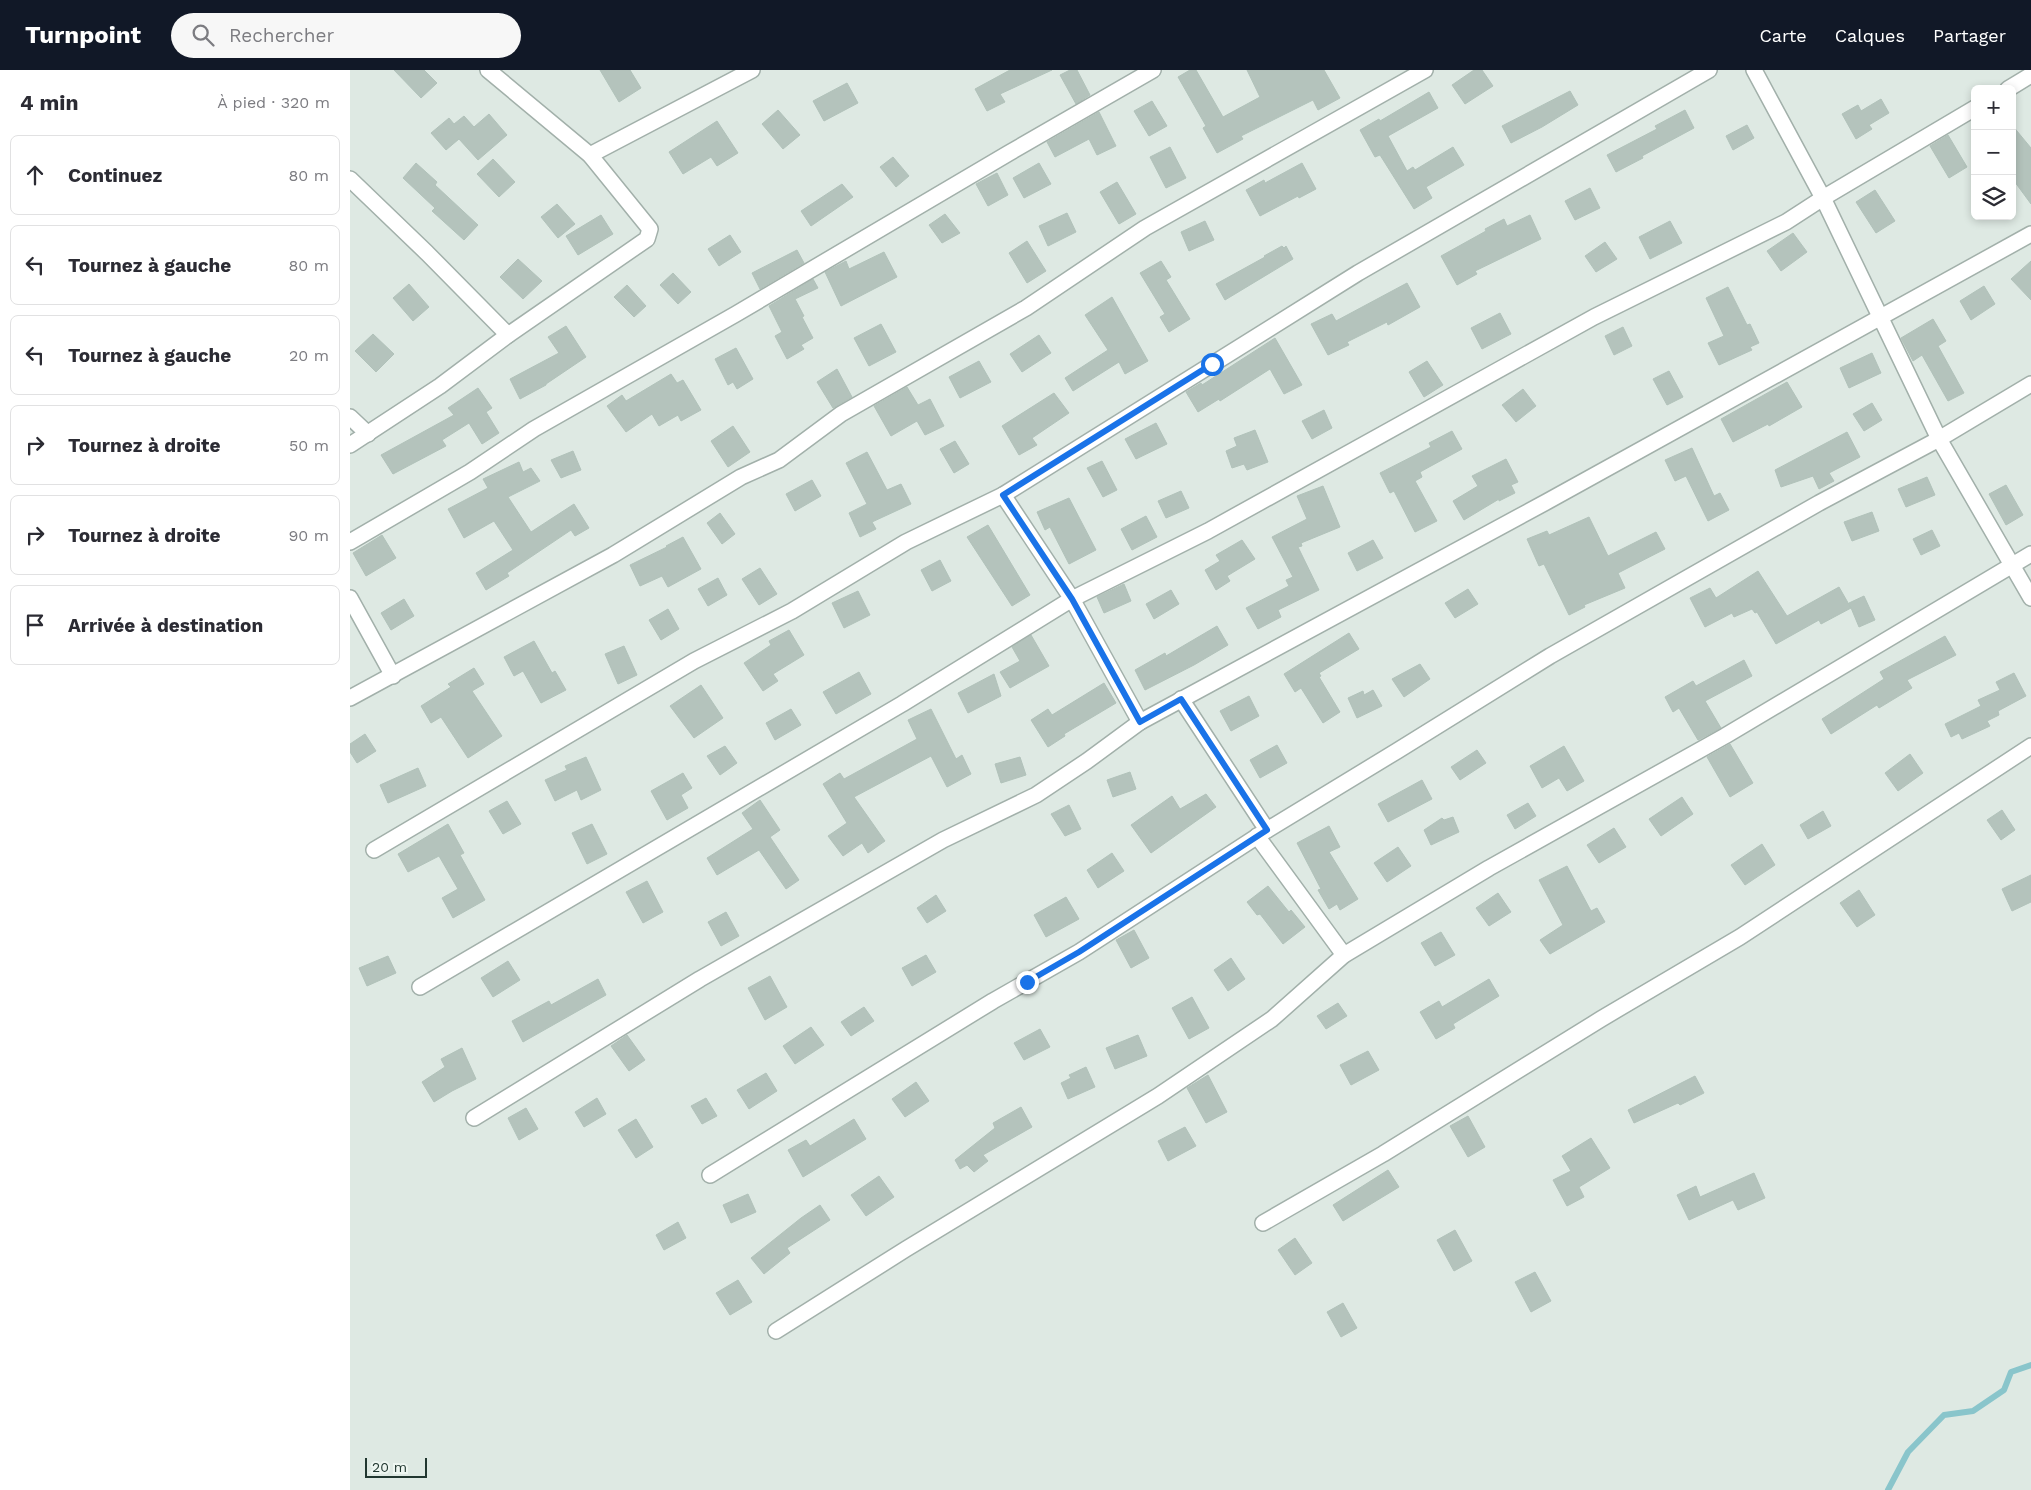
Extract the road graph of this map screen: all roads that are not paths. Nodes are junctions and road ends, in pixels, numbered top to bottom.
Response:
1 (488, 70) edge
2 (752, 70) edge
3 (1153, 70) edge
4 (1425, 70) edge
5 (1709, 70) edge
6 (1754, 70) edge
7 (2031, 75) edge
8 (2015, 85) edge
9 (1971, 110) edge
10 (590, 155) junction
11 (350, 179) edge
12 (1823, 198) junction
13 (2031, 234) edge
14 (1881, 317) junction
15 (508, 335) junction
16 (2031, 384) edge
17 (350, 417) edge
18 (368, 434) junction
19 (1939, 439) junction
20 (350, 445) edge
21 (1003, 495) junction
22 (350, 542) edge
23 (2031, 554) edge
24 (2011, 566) junction
25 (350, 598) edge
26 (2031, 598) edge
27 (1072, 599) junction
28 (393, 676) junction
29 (350, 698) edge
30 (1181, 699) junction
31 (1140, 722) junction
32 (2031, 746) edge
33 (1262, 833) junction
34 (374, 850) dead end
35 (1344, 955) junction
36 (420, 987) dead end
37 (474, 1118) dead end
38 (710, 1175) dead end
39 (1263, 1223) dead end
40 (776, 1331) dead end

1 - 10 street
2 - 10 street
3 - 22 street
4 - 28 street
5 - 21 street
6 - 12 street
7 - 8 street
9 - 12 street
10 - 15 street
11 - 15 street
12 - 14 street
12 - 27 street
13 - 14 street
14 - 19 street
14 - 30 street
15 - 18 street
16 - 19 street
17 - 18 street
18 - 20 street
19 - 24 street
19 - 33 street
21 - 27 street
21 - 34 street
23 - 24 street
24 - 26 street
24 - 35 street
25 - 28 street
27 - 31 street
27 - 36 street
28 - 29 street
30 - 31 street
30 - 33 street
31 - 37 street
32 - 39 street
33 - 35 street
33 - 38 street
35 - 40 street

